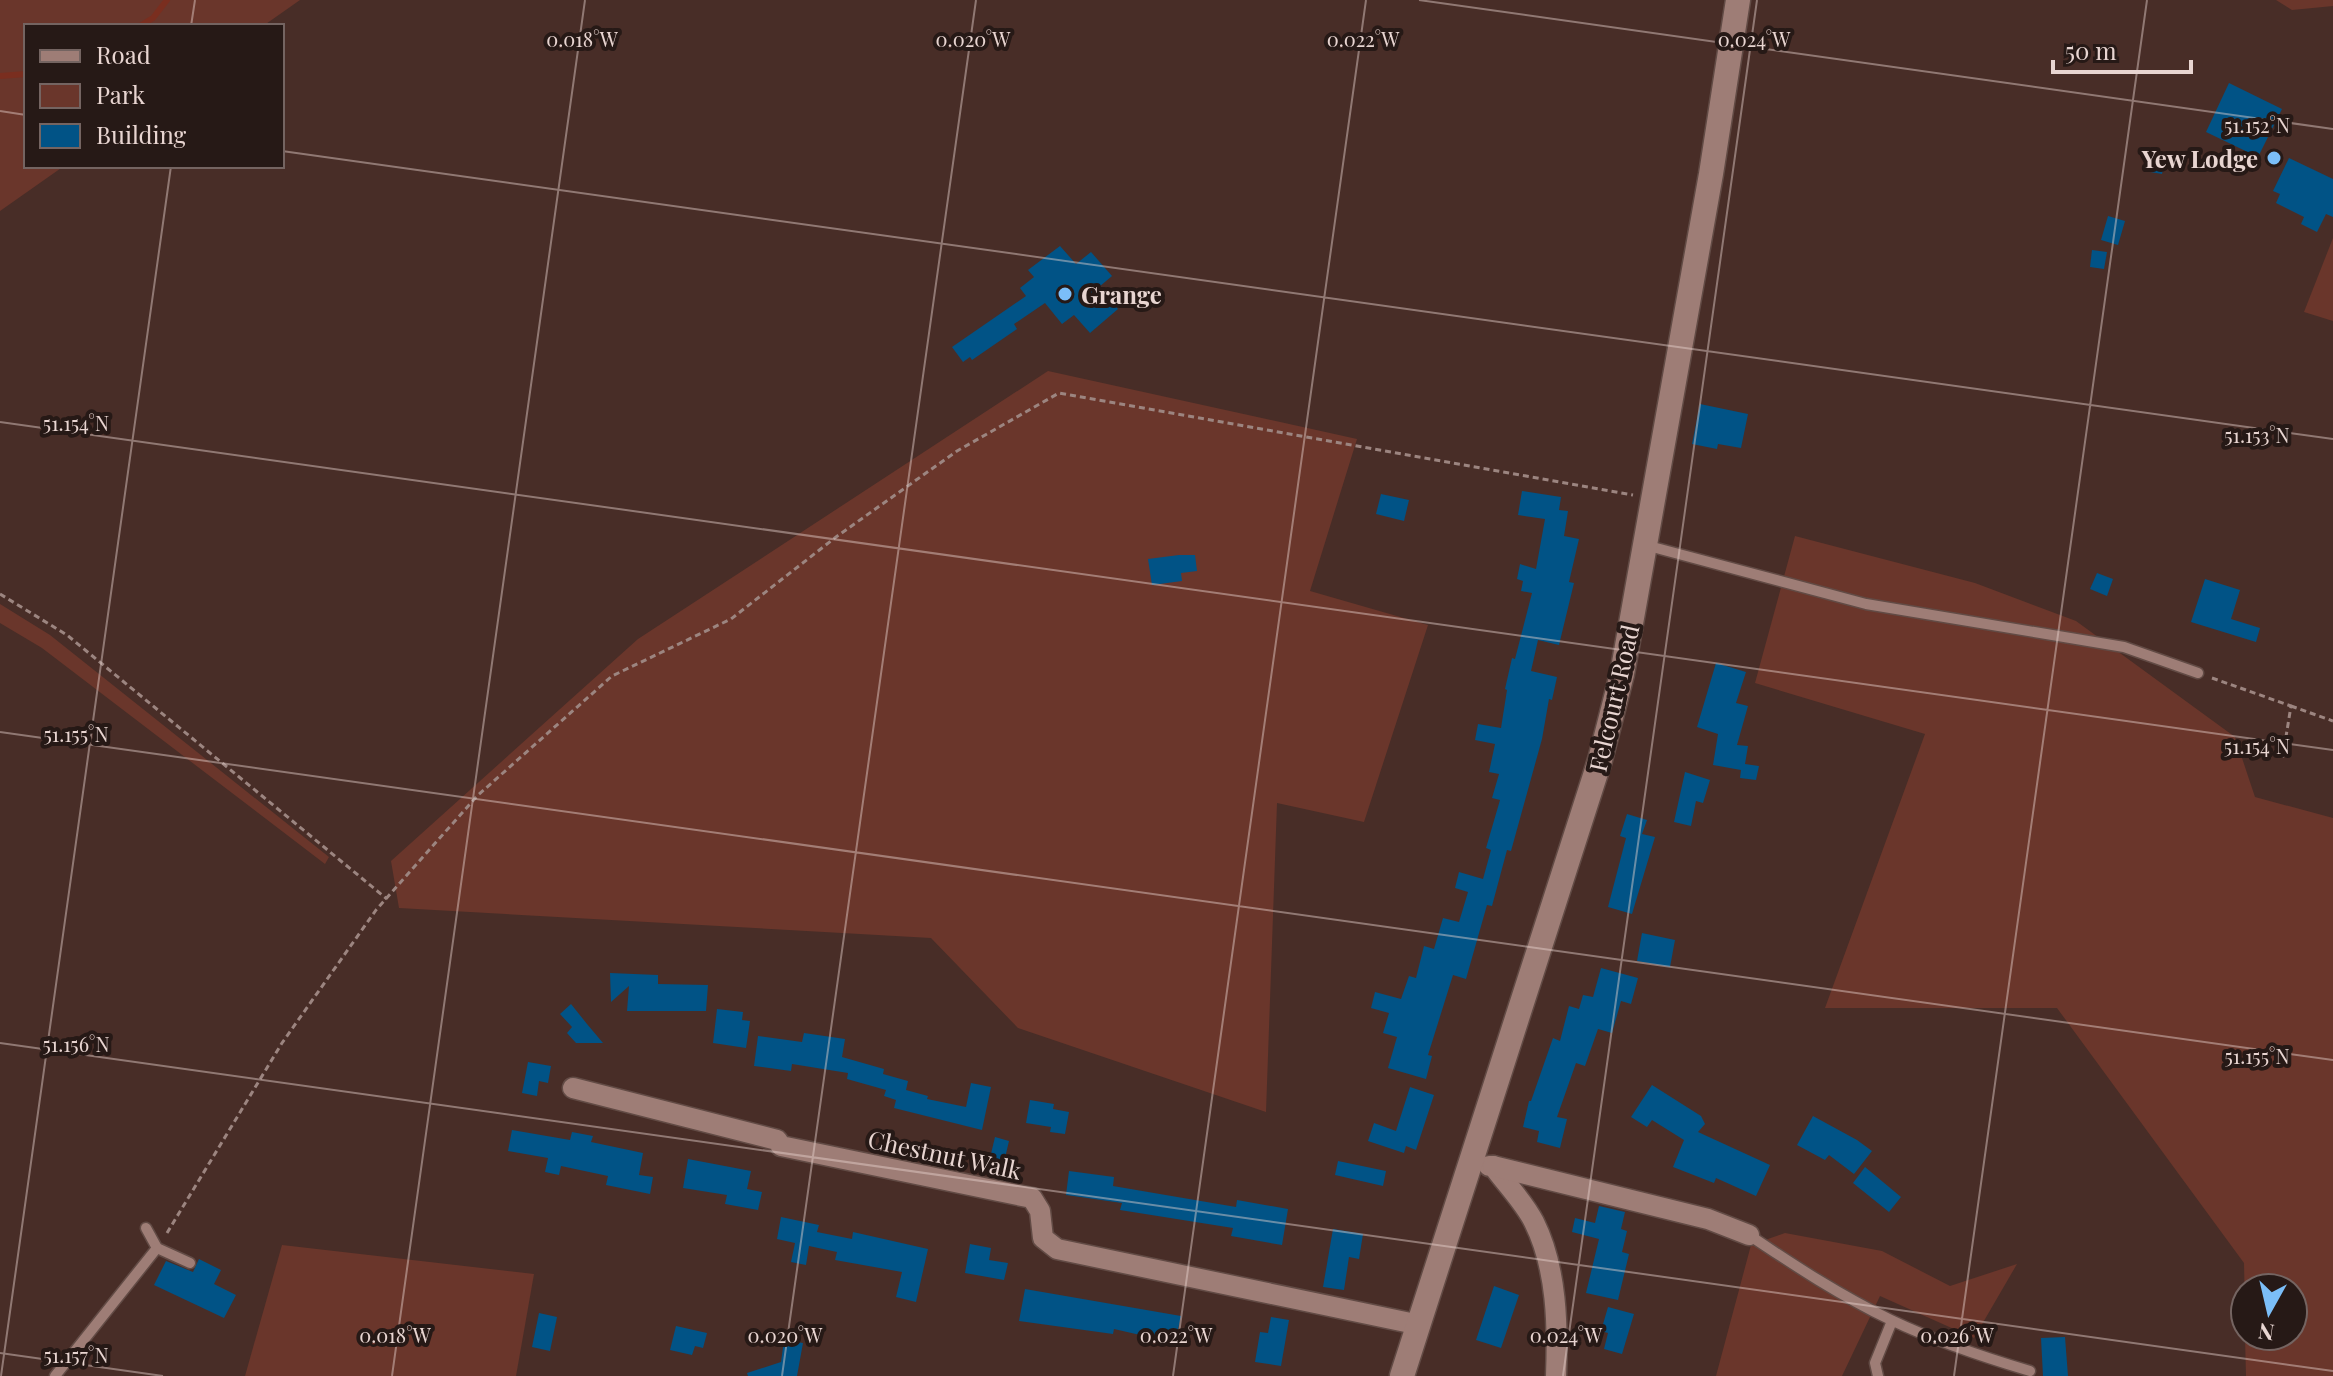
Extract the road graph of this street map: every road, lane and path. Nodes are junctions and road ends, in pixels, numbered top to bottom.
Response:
1 (1738, 0) edge
2 (1653, 499) junction
3 (1645, 545) junction
4 (0, 594) edge
5 (2198, 673) joint
6 (2291, 706) junction
7 (2333, 721) edge
8 (2282, 761) dead end
9 (387, 899) junction
10 (573, 1088) dead end
11 (1481, 1164) junction
12 (146, 1228) dead end
13 (1749, 1235) joint
14 (157, 1248) junction
15 (190, 1263) dead end
16 (1892, 1321) junction
17 (1420, 1325) junction
18 (2030, 1371) dead end
19 (55, 1376) edge
20 (1402, 1376) edge
21 (1556, 1376) edge
22 (1878, 1376) edge

1 - 2 street, Felcourt Road
2 - 3 street, Felcourt Road
2 - 9 path
3 - 5 lane
3 - 11 street, Felcourt Road
4 - 9 path
5 - 6 path
6 - 7 path
6 - 8 path
9 - 14 path
10 - 17 street, Chestnut Walk
11 - 13 street
11 - 17 street, Felcourt Road
11 - 21 street
12 - 14 lane
13 - 16 lane
14 - 15 lane
14 - 19 lane
16 - 18 lane
16 - 22 lane
17 - 20 street, Felcourt Road

